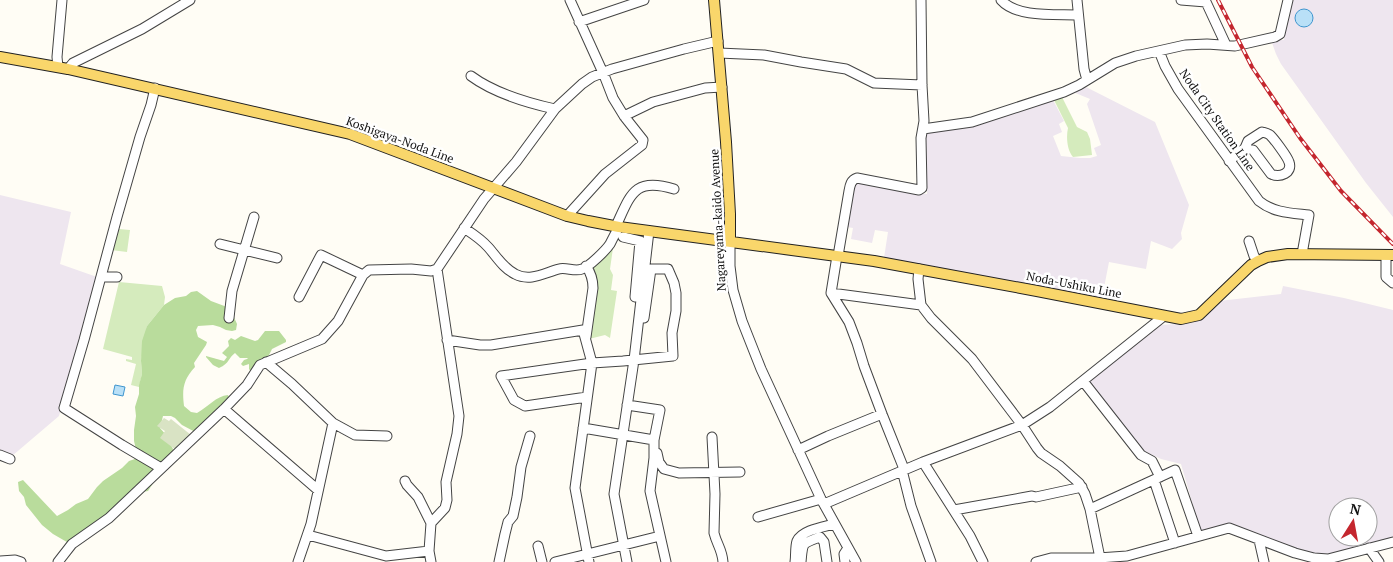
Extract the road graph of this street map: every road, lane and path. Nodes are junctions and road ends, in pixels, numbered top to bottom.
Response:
1 (62, 0) edge
2 (190, 0) edge
3 (570, 0) edge
4 (644, 0) edge
5 (714, 0) edge
6 (921, 0) edge
7 (1001, 0) edge
8 (1077, 0) edge
9 (1181, 0) edge
10 (1288, 0) edge
11 (617, 4) edge
12 (1078, 15) junction
13 (579, 22) junction
14 (718, 42) junction
15 (1226, 45) junction
16 (1158, 51) junction
17 (719, 53) junction
18 (0, 58) edge
19 (63, 68) junction
20 (602, 72) junction
21 (471, 76) dead end
22 (1087, 80) junction
23 (922, 85) junction
24 (722, 87) junction
25 (155, 88) junction
26 (555, 109) junction
27 (624, 116) junction
28 (923, 129) junction
29 (1259, 133) junction
30 (1245, 148) junction
31 (1258, 155) junction
32 (1229, 161) junction
33 (494, 188) junction
34 (674, 189) dead end
35 (568, 216) junction
36 (254, 218) dead end
37 (618, 226) junction
38 (464, 228) junction
39 (649, 231) junction
40 (623, 237) dead end
41 (1249, 241) dead end
42 (730, 242) junction
43 (220, 244) dead end
44 (245, 250) junction
45 (1302, 254) junction
46 (1390, 255) edge
47 (837, 256) junction
48 (277, 258) dead end
49 (1258, 260) junction
50 (586, 266) junction
51 (436, 269) junction
52 (919, 269) junction
53 (363, 275) junction
54 (101, 277) junction
55 (117, 278) dead end
56 (1393, 283) edge
57 (831, 293) junction
58 (299, 297) dead end
59 (921, 304) junction
60 (1164, 316) junction
61 (229, 318) dead end
62 (586, 339) junction
63 (447, 340) junction
64 (633, 360) junction
65 (266, 362) junction
66 (592, 363) junction
67 (1083, 381) junction
68 (587, 397) junction
69 (627, 405) junction
70 (224, 409) junction
71 (882, 414) junction
72 (333, 423) junction
73 (1022, 425) junction
74 (583, 428) junction
75 (622, 435) junction
76 (387, 436) dead end
77 (530, 436) dead end
78 (712, 437) dead end
79 (654, 442) junction
80 (798, 450) junction
81 (0, 456) edge
82 (10, 459) dead end
83 (923, 462) junction
84 (161, 468) junction
85 (903, 470) junction
86 (740, 472) dead end
87 (713, 473) junction
88 (1157, 478) junction
89 (405, 482) dead end
90 (1082, 487) junction
91 (318, 490) junction
92 (823, 502) junction
93 (1090, 509) junction
94 (954, 510) junction
95 (758, 517) dead end
96 (431, 523) junction
97 (834, 524) junction
98 (308, 535) junction
99 (660, 536) junction
100 (1198, 536) junction
101 (1259, 540) junction
102 (1393, 542) edge
103 (1175, 543) junction
104 (623, 545) junction
105 (538, 546) dead end
106 (848, 548) junction
107 (1369, 548) junction
108 (429, 551) junction
109 (588, 558) edge
110 (1099, 559) edge
111 (1128, 559) edge
112 (0, 561) edge
113 (21, 562) edge
114 (58, 562) edge
115 (298, 562) edge
116 (431, 562) edge
117 (499, 562) edge
118 (542, 562) edge
119 (555, 562) edge
120 (627, 562) edge
121 (666, 562) edge
122 (723, 562) edge
123 (795, 562) edge
124 (801, 562) edge
125 (827, 562) edge
126 (845, 562) edge
127 (856, 562) edge
128 (931, 562) edge
129 (983, 562) edge
130 (1036, 562) edge
131 (1264, 562) edge
132 (1379, 562) edge

1 - 19 street
2 - 19 street
3 - 13 street
4 - 11 street
5 - 14 main road, Nagareyama-kaido Avenue
6 - 23 street
7 - 12 street
8 - 12 street
9 - 15 street
10 - 15 street
11 - 13 street
12 - 22 street
13 - 20 street
14 - 17 main road, Nagareyama-kaido Avenue
14 - 20 street
15 - 16 street
16 - 22 street
16 - 32 street, Noda City Station Line
17 - 23 street
17 - 24 main road, Nagareyama-kaido Avenue
18 - 19 main road, Koshigaya-Noda Line
19 - 25 main road, Koshigaya-Noda Line
20 - 26 street
20 - 27 street
21 - 26 street
22 - 28 street
23 - 28 street
24 - 27 street
24 - 42 main road, Nagareyama-kaido Avenue
25 - 33 main road, Koshigaya-Noda Line
25 - 54 street
26 - 33 street
27 - 35 street
28 - 47 street
29 - 30 street
29 - 31 street
29 - 31 street
30 - 31 street
30 - 32 street
32 - 45 street, Noda City Station Line
33 - 35 main road, Koshigaya-Noda Line
33 - 38 street
34 - 37 street
35 - 37 main road, Koshigaya-Noda Line
36 - 44 street
37 - 39 main road, Koshigaya-Noda Line
37 - 50 street
38 - 50 street
38 - 51 street
39 - 42 main road, Koshigaya-Noda Line
39 - 64 street
40 - 64 street
41 - 49 street
42 - 47 main road, Noda-Ushiku Line
42 - 80 street, Nagareyama-kaido Avenue
43 - 44 street
44 - 48 street
44 - 61 street
45 - 46 main road
45 - 49 main road
46 - 56 street
47 - 52 main road, Noda-Ushiku Line
47 - 57 street
49 - 60 main road, Noda-Ushiku Line
50 - 62 street
51 - 53 street
51 - 63 street
52 - 59 street
52 - 60 main road, Noda-Ushiku Line
53 - 58 street
53 - 65 street
54 - 55 street
54 - 84 street
57 - 59 street
57 - 71 street
59 - 73 street
60 - 67 street
62 - 63 street
62 - 66 street
63 - 96 street
64 - 64 street
64 - 66 street
64 - 69 street
65 - 70 street
65 - 72 street
66 - 68 street
66 - 68 street
67 - 73 street
67 - 88 street
68 - 74 street
69 - 75 street
69 - 79 street
70 - 84 street
70 - 91 street
71 - 80 street
71 - 85 street
72 - 76 street
72 - 91 street
73 - 83 street
73 - 90 street
74 - 75 street
74 - 109 street
75 - 79 street
75 - 104 street
77 - 117 street
78 - 87 street
79 - 87 street
79 - 99 street
80 - 92 street, Nagareyama-kaido Avenue
81 - 82 street
83 - 85 street
83 - 94 street
84 - 114 street
85 - 92 street
85 - 128 street
86 - 87 street
87 - 122 street
88 - 93 street
88 - 100 street
88 - 103 street
89 - 96 street
90 - 93 street
90 - 94 street
91 - 98 street
92 - 95 street
92 - 97 street, Nagareyama-kaido Avenue
93 - 110 street
94 - 129 street
96 - 108 street
97 - 106 street, Nagareyama-kaido Avenue
97 - 123 street
98 - 108 street
98 - 115 street
99 - 104 street
99 - 121 street
100 - 101 street
100 - 103 street
101 - 107 street
101 - 131 street
102 - 107 street
103 - 111 street
104 - 109 street
104 - 120 street
105 - 118 street
106 - 126 street
106 - 127 street, Nagareyama-kaido Avenue
107 - 132 street
108 - 116 street
109 - 119 street
110 - 111 street
110 - 130 street
112 - 113 street
124 - 125 street

